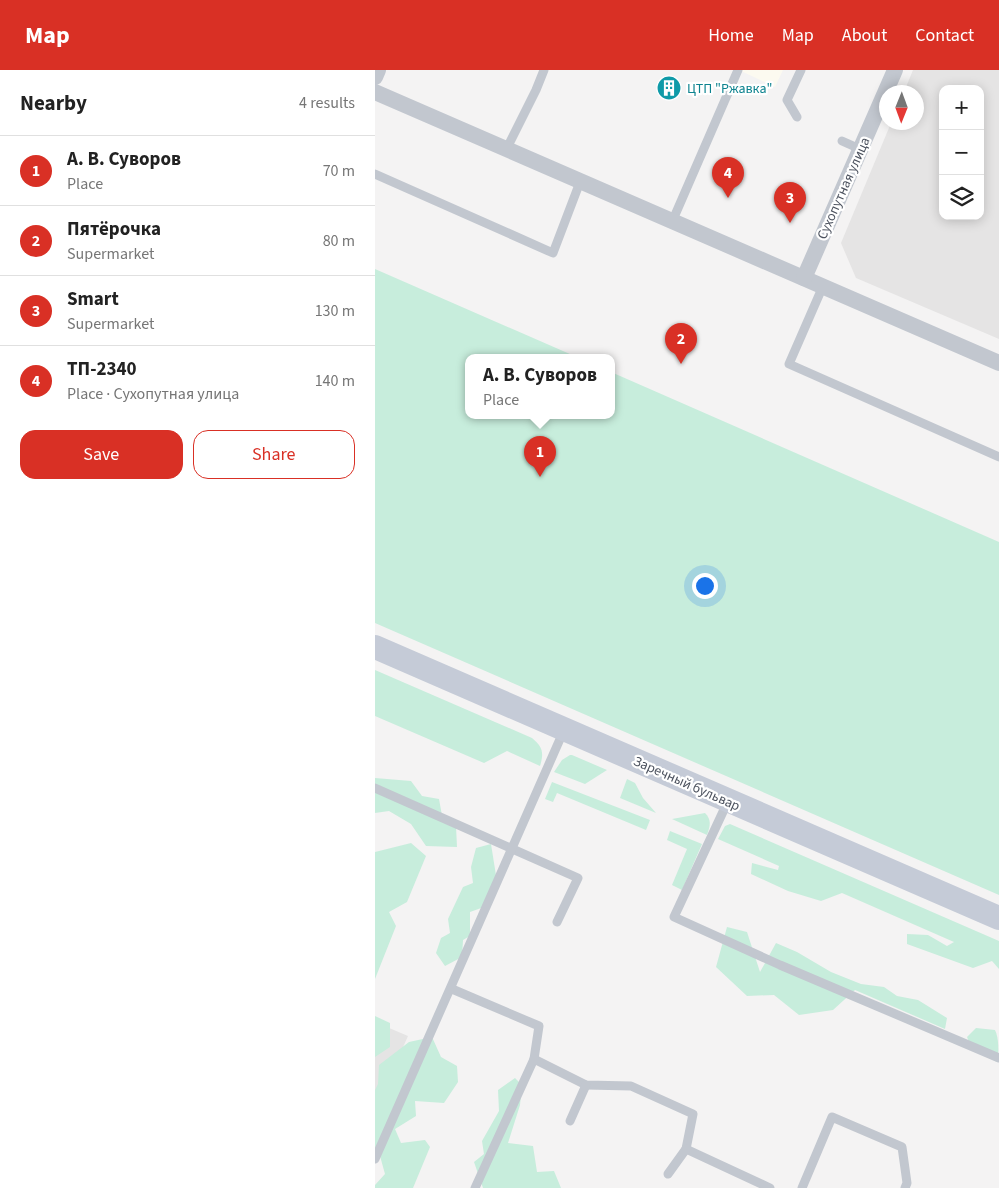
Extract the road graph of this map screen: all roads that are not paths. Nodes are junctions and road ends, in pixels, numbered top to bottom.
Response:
1 (378, 70) edge
2 (544, 70) edge
3 (738, 70) edge
4 (801, 70) edge
5 (895, 70) edge
6 (375, 77) edge
7 (375, 92) edge
8 (797, 117) dead end
9 (842, 141) dead end
10 (860, 149) junction
11 (506, 150) junction
12 (375, 174) edge
13 (580, 182) junction
14 (672, 222) junction
15 (804, 278) junction
16 (823, 286) junction
17 (999, 363) edge
18 (999, 457) edge
19 (375, 648) edge
20 (565, 730) junction
21 (375, 788) edge
22 (728, 801) junction
23 (513, 849) junction
24 (999, 918) edge
25 (557, 922) dead end
26 (452, 988) junction
27 (999, 1058) edge
28 (534, 1059) junction
29 (586, 1085) junction
30 (570, 1122) dead end
31 (686, 1149) junction
32 (375, 1159) edge
33 (668, 1174) dead end
34 (907, 1186) edge
35 (475, 1188) edge
36 (770, 1188) edge
37 (802, 1188) edge

1 - 6 street
2 - 11 lane
3 - 14 lane
4 - 8 lane
5 - 10 street, Сухопутная улица
7 - 11 street
9 - 10 lane
10 - 15 street, Сухопутная улица
11 - 13 street
12 - 13 lane
13 - 14 street
14 - 15 street
15 - 16 street
16 - 17 street
16 - 18 lane
19 - 20 street, Заречный бульвар
20 - 22 street, Заречный бульвар
20 - 23 lane
21 - 23 lane
22 - 24 street, Заречный бульвар
22 - 27 lane
23 - 25 lane
23 - 26 lane
26 - 28 lane
26 - 32 lane
28 - 29 lane
28 - 35 lane
29 - 30 lane
29 - 31 lane
31 - 33 lane
31 - 36 lane
34 - 37 lane

